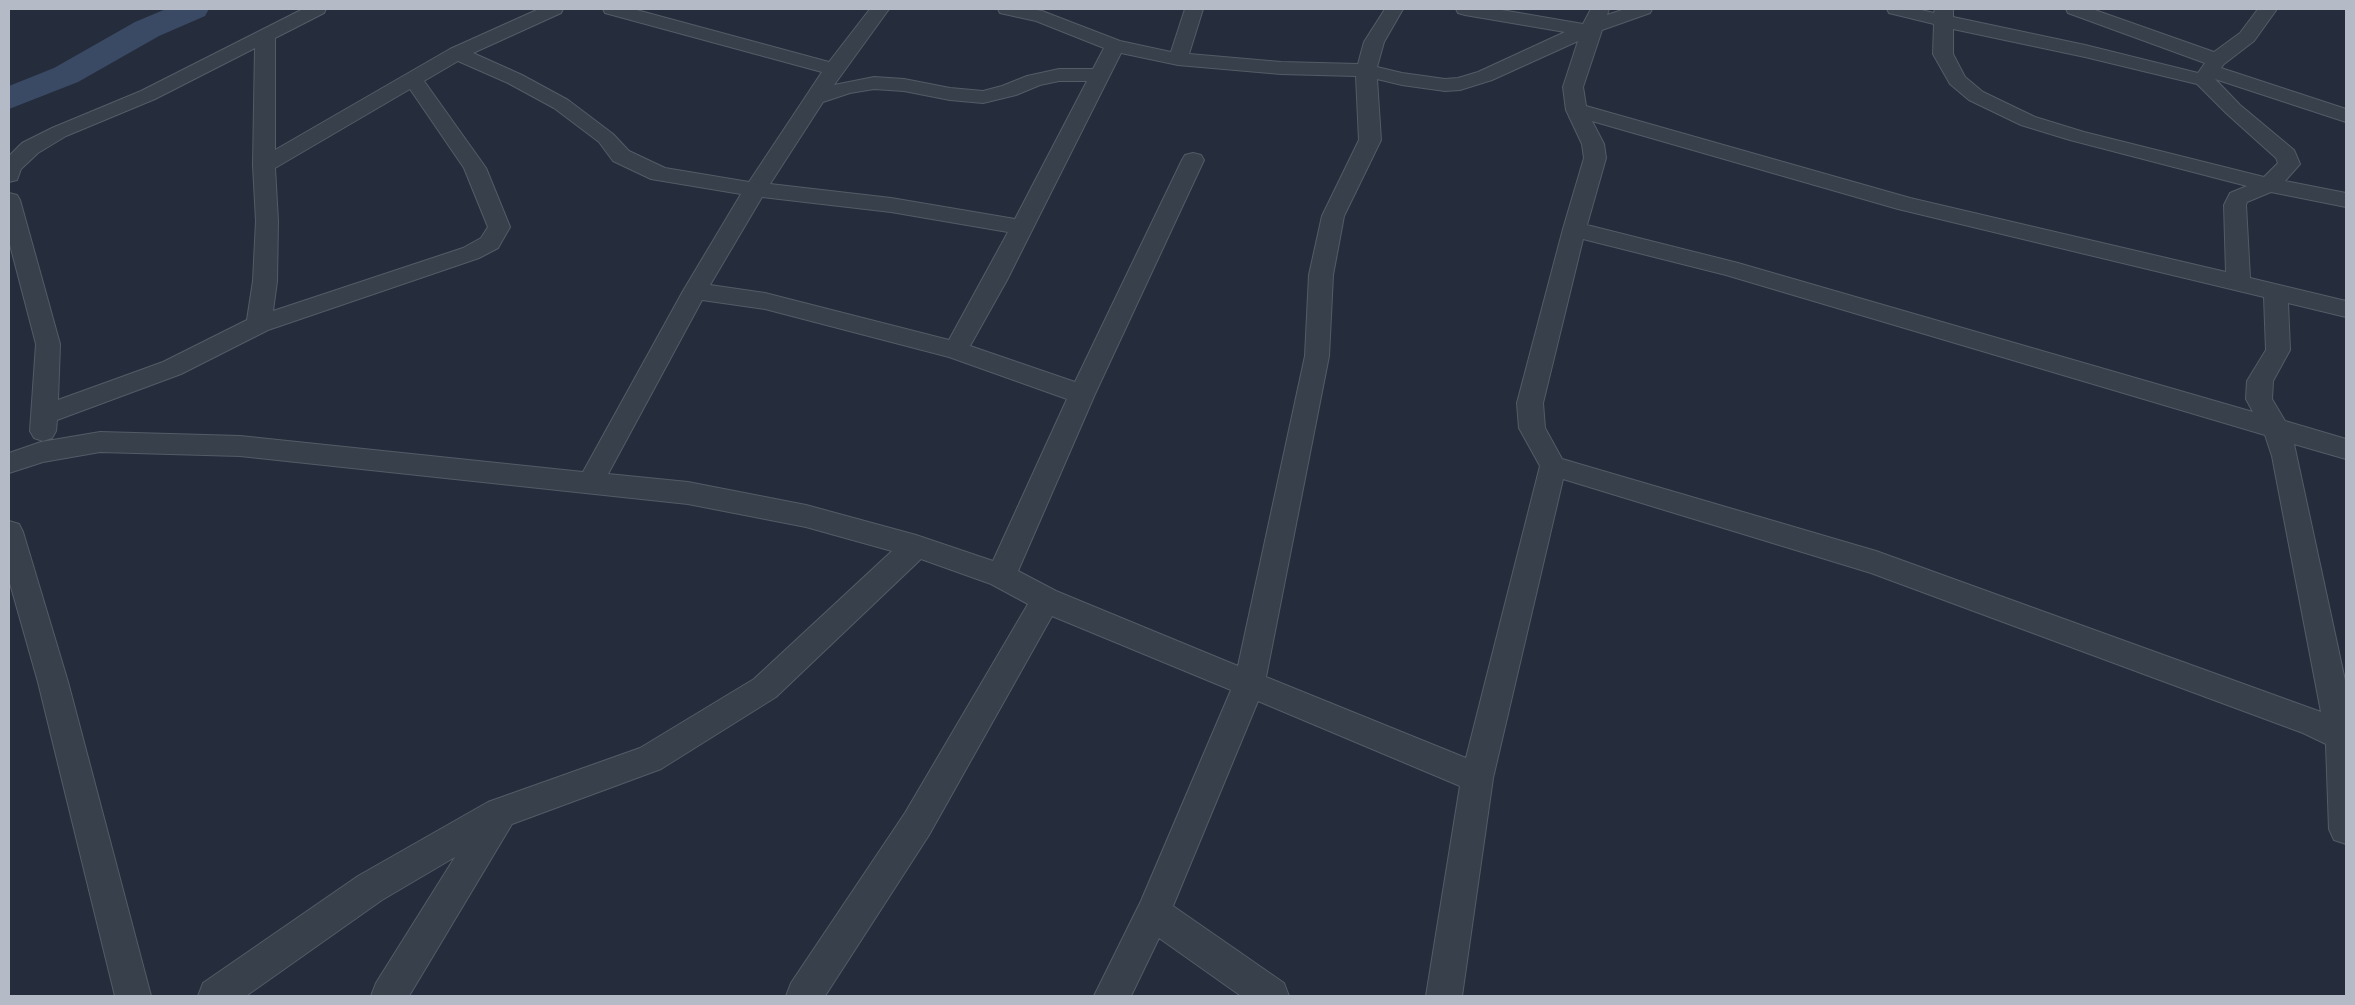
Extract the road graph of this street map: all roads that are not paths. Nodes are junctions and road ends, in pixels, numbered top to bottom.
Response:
1 (317, 9) edge
2 (554, 9) edge
3 (612, 9) edge
4 (880, 9) edge
5 (1007, 9) edge
6 (1194, 9) edge
7 (1390, 9) edge
8 (1465, 9) edge
9 (1643, 9) edge
10 (1896, 9) edge
11 (2075, 9) edge
12 (2263, 10) edge
13 (1943, 15) edge
14 (1593, 21) edge
15 (265, 36) junction
16 (1115, 46) junction
17 (457, 53) junction
18 (1178, 59) junction
19 (834, 70) junction
20 (1366, 70) junction
21 (2210, 70) junction
22 (1099, 76) junction
23 (412, 78) junction
24 (817, 97) junction
25 (1576, 110) junction
26 (2346, 116) edge
27 (1193, 160) dead end
28 (264, 165) junction
29 (9, 175) edge
30 (2269, 185) junction
31 (756, 188) junction
32 (9, 200) edge
33 (2346, 200) edge
34 (1022, 227) junction
35 (1574, 229) junction
36 (2238, 282) junction
37 (2276, 290) junction
38 (695, 291) junction
39 (2346, 309) edge
40 (259, 324) junction
41 (955, 350) junction
42 (1082, 394) junction
43 (46, 414) junction
44 (2276, 429) junction
45 (2346, 449) edge
46 (41, 452) junction
47 (9, 463) edge
48 (1553, 466) junction
49 (590, 483) junction
50 (9, 532) edge
51 (916, 546) junction
52 (1001, 576) junction
53 (1046, 600) junction
54 (1250, 683) junction
55 (2344, 736) edge
56 (1477, 778) junction
57 (500, 813) junction
58 (2346, 829) edge
59 (1153, 913) junction
60 (1449, 994) edge
61 (134, 996) edge
62 (216, 996) edge
63 (389, 996) edge
64 (804, 996) edge
65 (1112, 996) edge
66 (1271, 996) edge

1 - 15 street
2 - 17 street
3 - 19 street
4 - 19 street
5 - 16 street
6 - 18 street
7 - 20 street
8 - 14 street
9 - 14 street
10 - 13 street
11 - 21 street
12 - 21 street
13 - 21 street
13 - 30 street
14 - 20 street
14 - 25 street
15 - 28 street
15 - 29 street
16 - 18 street
16 - 22 street
17 - 23 street
17 - 31 street
18 - 20 street
19 - 24 street
20 - 54 street
21 - 26 street
21 - 30 street
22 - 24 street
22 - 34 street
23 - 28 street
23 - 40 street
24 - 31 street
25 - 35 street
25 - 36 street
27 - 42 street
28 - 40 street
30 - 33 street
30 - 36 street
31 - 34 street
31 - 38 street
32 - 43 street
34 - 41 street
35 - 44 street
35 - 48 street
36 - 37 street
37 - 39 street
37 - 44 street
38 - 41 street
38 - 49 street
40 - 43 street
41 - 42 street
42 - 52 street
43 - 46 street
44 - 45 street
44 - 55 street
46 - 47 street
46 - 49 street
48 - 55 street
48 - 56 street
49 - 51 street
50 - 61 street
51 - 52 street
51 - 57 street
52 - 53 street
53 - 54 street
53 - 64 street
54 - 56 street
54 - 59 street
55 - 58 street
56 - 60 street
57 - 62 street
57 - 63 street
59 - 65 street
59 - 66 street

